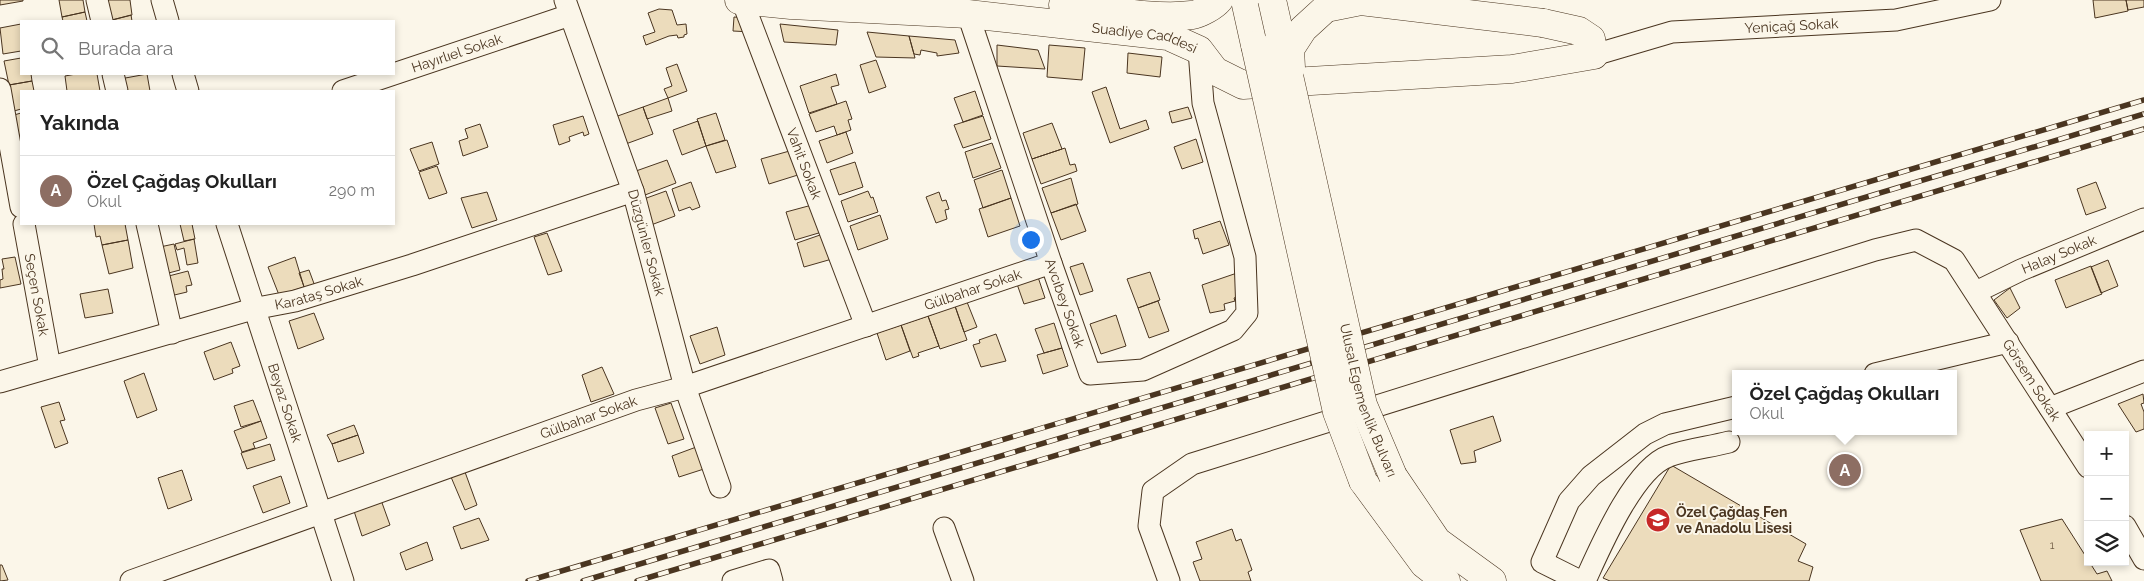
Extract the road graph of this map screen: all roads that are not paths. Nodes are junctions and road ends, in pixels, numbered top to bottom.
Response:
1 (97, 0) edge
2 (162, 0) edge
3 (740, 0) edge
4 (1012, 0) edge
5 (1219, 0) edge
6 (1245, 0) edge
7 (1272, 0) edge
8 (1990, 0) edge
9 (792, 3) edge
10 (567, 7) edge
11 (968, 14) junction
12 (102, 20) edge
13 (168, 20) edge
14 (1199, 50) junction
15 (1594, 55) junction
16 (395, 72) edge
17 (113, 75) edge
18 (183, 75) edge
19 (386, 75) edge
20 (1291, 87) junction
21 (0, 89) edge
22 (117, 90) edge
23 (188, 90) edge
24 (346, 90) edge
25 (11, 157) edge
26 (633, 191) junction
27 (20, 202) edge
28 (2144, 219) edge
29 (24, 225) edge
30 (147, 225) edge
31 (227, 225) edge
32 (1050, 263) junction
33 (1976, 292) junction
34 (253, 309) junction
35 (866, 326) junction
36 (172, 333) junction
37 (2008, 342) junction
38 (50, 367) junction
39 (1892, 370) edge
40 (2144, 371) edge
41 (0, 382) edge
42 (685, 387) junction
43 (1732, 408) edge
44 (2050, 408) junction
45 (1729, 442) dead end
46 (2084, 461) edge
47 (720, 488) dead end
48 (321, 512) junction
49 (2133, 527) edge
50 (944, 528) dead end
51 (2144, 559) edge
52 (770, 575) edge
53 (131, 581) edge
54 (343, 581) edge
55 (733, 581) edge
56 (963, 581) edge
57 (1169, 581) edge
58 (1446, 581) edge
59 (1492, 581) edge
60 (1580, 581) edge
61 (1585, 581) edge

1 - 12 street
2 - 13 street
3 - 9 main road, Suadiye Caddesi
3 - 35 street, Vahit Sokak
4 - 5 main road
6 - 58 main road, bridge
7 - 20 main road, bridge
8 - 15 street, Yeniçağ Sokak
9 - 11 main road, Suadiye Caddesi
10 - 16 street, Hayırlıel Sokak
10 - 26 street, Düzgünler Sokak
11 - 14 main road, Suadiye Caddesi
11 - 32 street, Avcıbey Sokak
14 - 15 main road, Suadiye Caddesi
14 - 32 street, Avcıbey Sokak
15 - 20 main road, bridge
17 - 22 street
18 - 23 street
19 - 24 street, Hayırlıel Sokak
20 - 59 main road, Ulusal Egemenlik Bulvarı, bridge
21 - 25 street
25 - 27 street
26 - 34 street, Karataş Sokak
26 - 42 street, Düzgünler Sokak
28 - 33 street, Halay Sokak
29 - 38 street, Seçen Sokak
30 - 36 street
31 - 34 street, Beyaz Sokak
32 - 35 street, Gülbahar Sokak
33 - 37 street, Görsem Sokak
33 - 57 street, Görsem Sokak
34 - 36 street, Karataş Sokak
34 - 48 street, Beyaz Sokak
35 - 42 street, Gülbahar Sokak
36 - 38 street, Karataş Sokak
37 - 39 street
37 - 44 street, Görsem Sokak
38 - 41 street, Karataş Sokak
40 - 44 street
42 - 47 street, Düzgünler Sokak
42 - 48 street, Gülbahar Sokak
43 - 60 street
44 - 46 street, Görsem Sokak
45 - 61 street
48 - 53 street, Gülbahar Sokak
48 - 54 street, Beyaz Sokak
49 - 51 street
50 - 56 street
52 - 55 street

